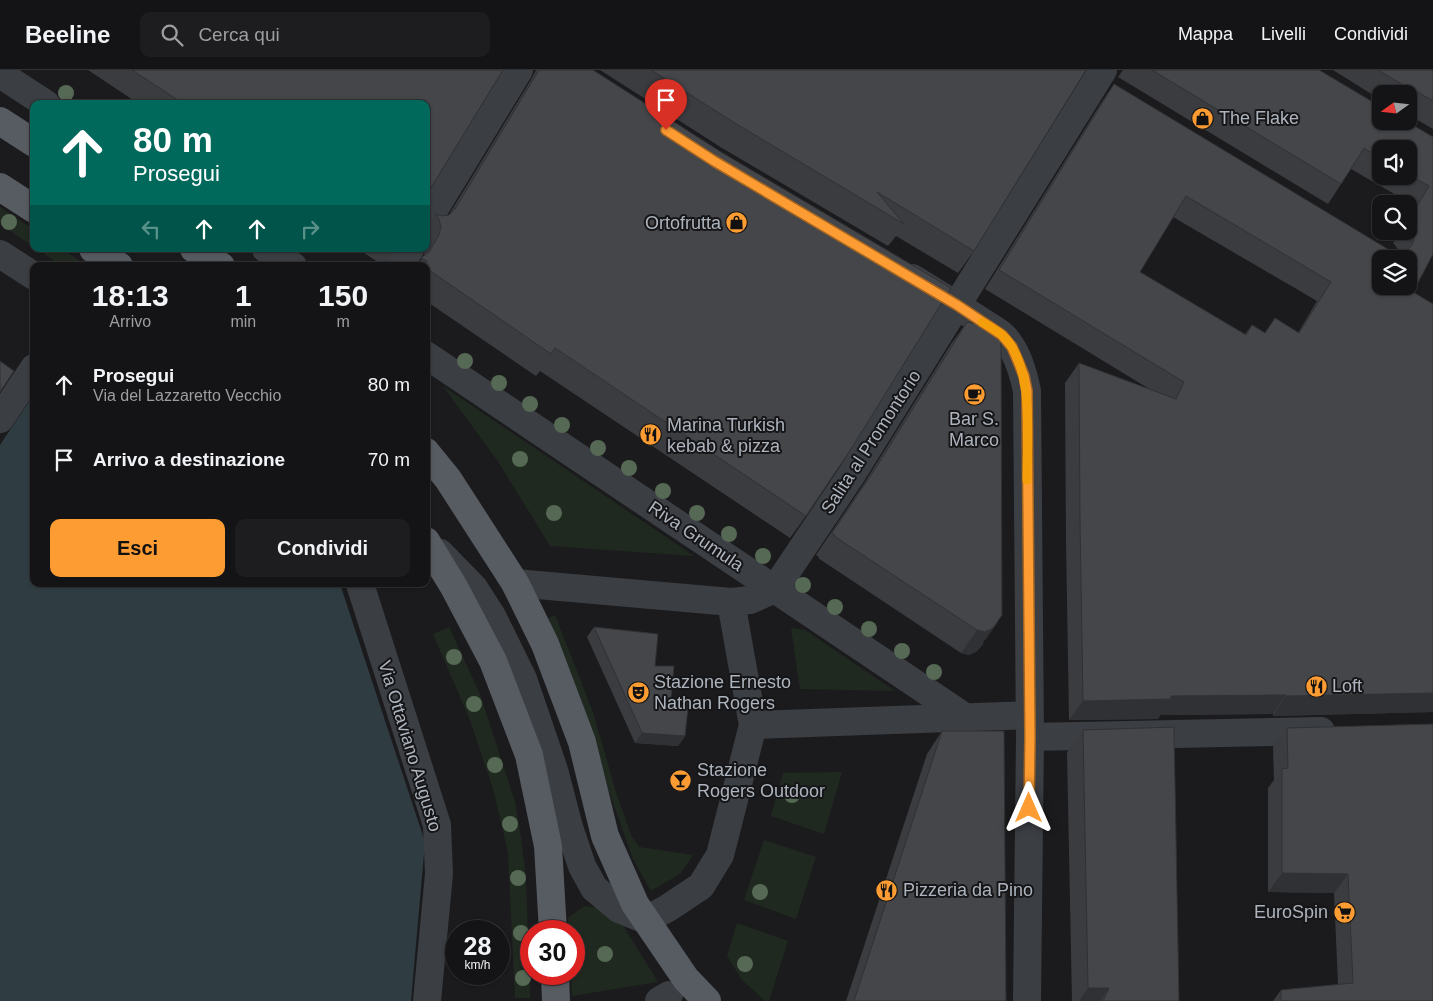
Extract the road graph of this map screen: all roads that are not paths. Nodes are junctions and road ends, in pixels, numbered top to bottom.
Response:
1 (519, 70) edge
2 (0, 74) edge
3 (1104, 82) edge
4 (40, 100) edge
5 (0, 121) edge
6 (30, 140) edge
7 (0, 186) edge
8 (30, 206) edge
9 (430, 216) edge
10 (98, 252) edge
11 (199, 252) edge
12 (271, 252) edge
13 (0, 254) edge
14 (113, 262) edge
15 (215, 262) edge
16 (287, 262) edge
17 (888, 264) edge
18 (30, 273) edge
19 (957, 305) junction
20 (430, 358) edge
21 (30, 374) edge
22 (0, 419) edge
23 (430, 457) edge
24 (430, 544) edge
25 (430, 547) edge
26 (516, 583) junction
27 (361, 587) edge
28 (775, 588) junction
29 (731, 602) junction
30 (965, 717) junction
31 (753, 725) junction
32 (1029, 726) junction
33 (1346, 730) edge
34 (551, 920) edge
35 (646, 920) junction
36 (555, 985) edge
37 (426, 1001) edge
38 (556, 1001) edge
39 (707, 1001) edge
40 (1027, 1001) edge

1 - 9 street
2 - 4 street
3 - 19 street, Salita al Promontorio
5 - 6 main road
7 - 8 main road
10 - 14 main road
11 - 15 main road
12 - 16 street
13 - 18 street
17 - 19 street
19 - 28 street, Salita al Promontorio
19 - 32 street
20 - 28 street, Riva Grumula
21 - 22 street
23 - 26 main road
24 - 35 street
25 - 34 main road
26 - 29 street
26 - 35 main road
27 - 37 street, Via Ottaviano Augusto
28 - 29 street
28 - 30 street, Riva Grumula
29 - 31 street
30 - 31 street
30 - 32 street
31 - 35 street
32 - 33 street
32 - 40 street
35 - 39 main road
36 - 38 main road

